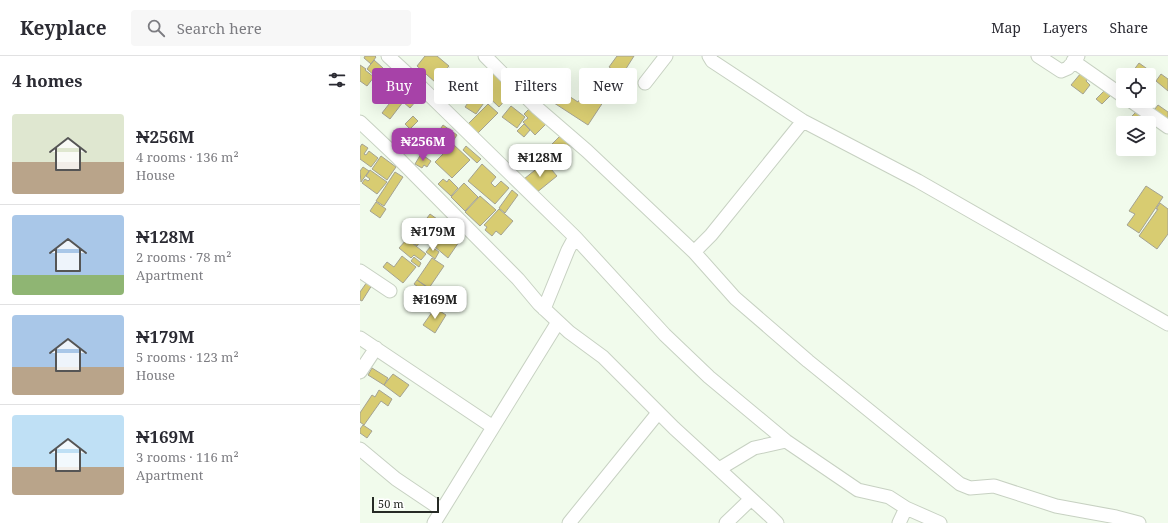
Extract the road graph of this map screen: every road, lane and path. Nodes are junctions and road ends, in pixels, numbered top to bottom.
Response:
1 (388, 56) edge
2 (485, 56) edge
3 (666, 56) edge
4 (709, 56) edge
5 (1038, 56) edge
6 (1075, 59) edge
7 (645, 83) dead end
8 (1116, 91) edge
9 (1141, 108) edge
10 (803, 121) junction
11 (360, 122) edge
12 (1168, 127) edge
13 (575, 237) junction
14 (694, 252) junction
15 (360, 271) edge
16 (390, 290) dead end
17 (544, 309) junction
18 (558, 322) junction
19 (1168, 324) edge
20 (360, 338) edge
21 (376, 348) junction
22 (360, 372) edge
23 (658, 413) junction
24 (493, 427) junction
25 (786, 441) junction
26 (360, 449) edge
27 (719, 469) junction
28 (752, 498) junction
29 (906, 508) junction
30 (442, 510) junction
31 (434, 523) edge
32 (569, 523) edge
33 (726, 523) edge
34 (776, 523) edge
35 (899, 523) edge
36 (940, 523) edge
37 (1139, 523) edge

1 - 13 street
2 - 14 street
3 - 7 street
4 - 10 street
5 - 6 street
6 - 8 street
9 - 12 street
10 - 14 street
10 - 19 street
11 - 17 street
13 - 17 street
13 - 25 street
14 - 37 street
15 - 16 street
17 - 18 street
18 - 23 street
18 - 24 street
20 - 21 street
21 - 22 street
21 - 24 street
23 - 27 street
23 - 32 street
24 - 30 street
25 - 27 street
25 - 29 street
26 - 30 street
27 - 28 street
28 - 33 street
28 - 34 street
29 - 35 street
29 - 36 street
30 - 31 street

